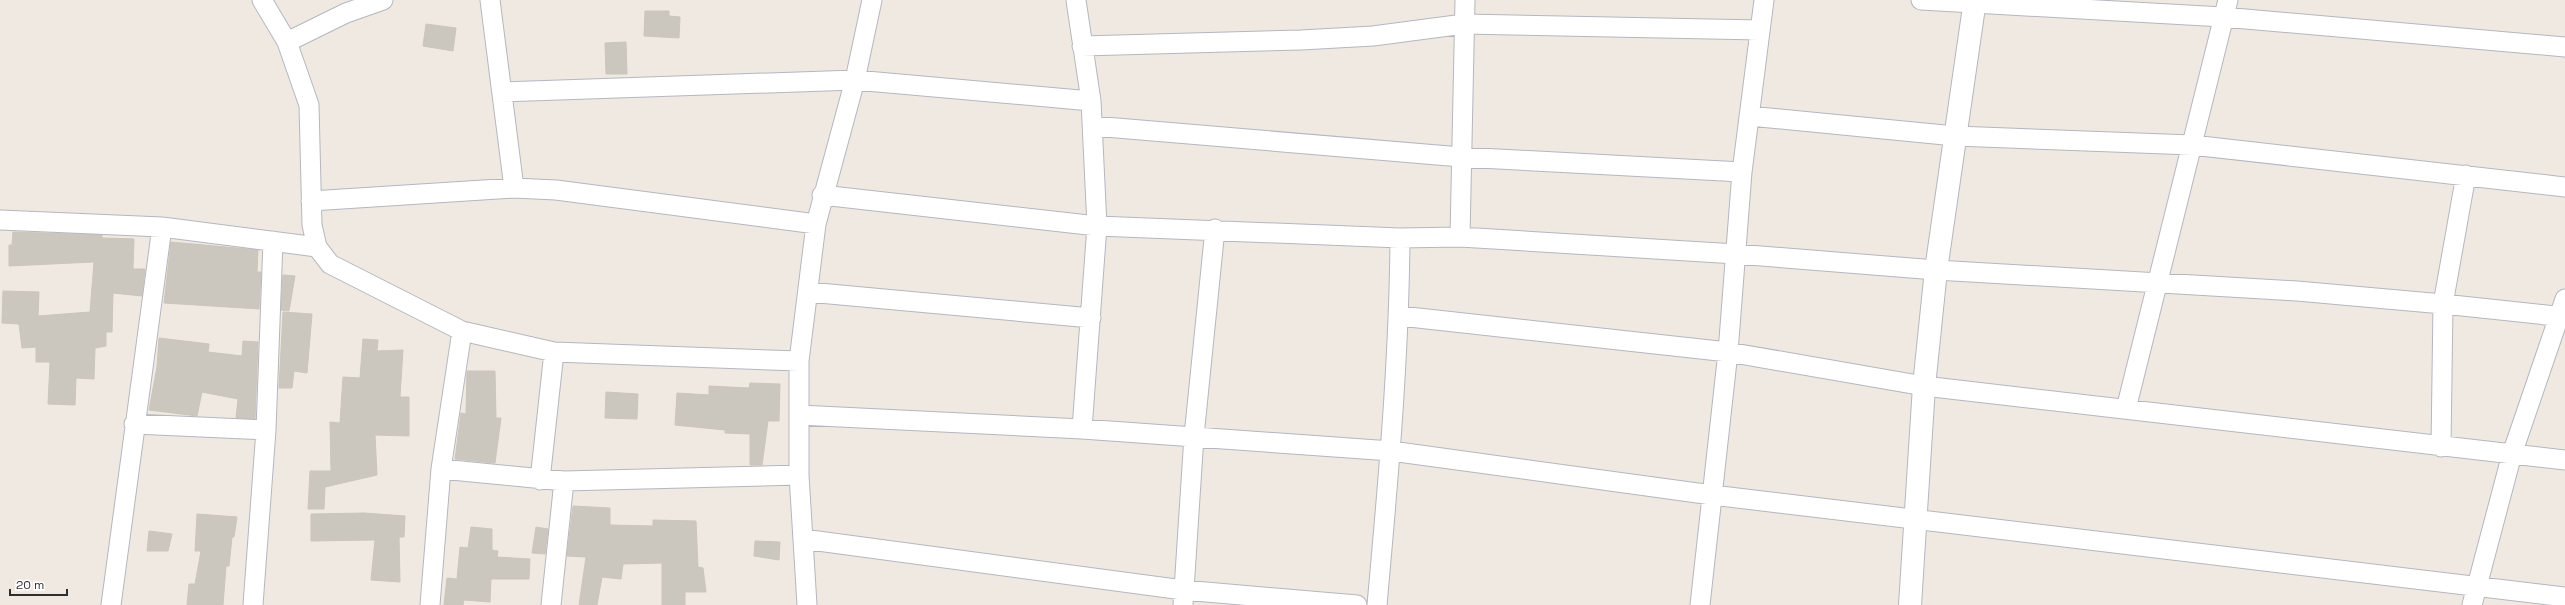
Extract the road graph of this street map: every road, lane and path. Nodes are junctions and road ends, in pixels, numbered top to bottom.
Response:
1 (262, 0) edge
2 (382, 0) edge
3 (490, 0) edge
4 (868, 0) edge
5 (1076, 0) edge
6 (1465, 0) edge
7 (1764, 0) edge
8 (1921, 0) edge
9 (1975, 2) edge
10 (2110, 6) edge
11 (346, 7) edge
12 (2226, 9) edge
13 (1464, 24) junction
14 (1760, 30) junction
15 (287, 42) junction
16 (1082, 46) junction
17 (2565, 47) edge
18 (855, 80) junction
19 (503, 92) junction
20 (1091, 101) junction
21 (1749, 116) junction
22 (1093, 126) junction
23 (1955, 136) junction
24 (2192, 145) junction
25 (1461, 157) junction
26 (1742, 172) junction
27 (2466, 175) junction
28 (2565, 187) edge
29 (514, 188) junction
30 (822, 195) junction
31 (311, 201) junction
32 (0, 220) edge
33 (816, 224) junction
34 (1097, 226) junction
35 (162, 227) junction
36 (1215, 229) junction
37 (1460, 237) junction
38 (1400, 238) junction
39 (273, 241) junction
40 (317, 247) junction
41 (1736, 254) junction
42 (1936, 270) junction
43 (2158, 284) junction
44 (808, 292) junction
45 (2443, 304) junction
46 (2563, 311) edge
47 (1400, 316) junction
48 (1091, 318) junction
49 (462, 331) junction
50 (554, 352) junction
51 (1728, 352) junction
52 (799, 361) junction
53 (1924, 386) junction
54 (2126, 409) junction
55 (798, 415) junction
56 (134, 424) junction
57 (1082, 428) junction
58 (266, 430) junction
59 (1194, 436) junction
60 (2441, 447) junction
61 (1392, 451) junction
62 (2512, 454) junction
63 (2565, 460) edge
64 (441, 469) junction
65 (799, 475) junction
66 (540, 480) junction
67 (564, 481) junction
68 (1712, 496) junction
69 (1917, 518) junction
70 (803, 539) junction
71 (2478, 585) junction
72 (2565, 597) edge
73 (1183, 598) edge
74 (111, 605) edge
75 (253, 605) edge
76 (430, 605) edge
77 (551, 605) edge
78 (807, 605) edge
79 (1357, 605) edge
80 (1377, 605) edge
81 (1700, 605) edge
82 (1910, 605) edge
83 (2472, 605) edge

1 - 15 street
2 - 11 street
3 - 19 street
4 - 18 street
5 - 16 street
6 - 13 street
7 - 14 street
8 - 9 street
9 - 10 street
9 - 23 street
10 - 12 street
11 - 15 street
12 - 17 street
12 - 24 street
13 - 14 street
13 - 16 street
13 - 25 street
14 - 21 street
15 - 31 street
16 - 20 street
18 - 19 street
18 - 20 street
18 - 30 street
19 - 29 street
20 - 22 street
21 - 23 street
21 - 26 street
22 - 25 street
22 - 34 street
23 - 24 street
23 - 42 street
24 - 27 street
24 - 43 street
25 - 26 street
25 - 37 street
26 - 41 street
27 - 28 street
27 - 45 street
29 - 31 street
29 - 33 street
30 - 33 street
30 - 34 street
31 - 40 street
32 - 35 street
33 - 44 street
34 - 36 street
34 - 48 street
35 - 39 street
35 - 56 street
36 - 38 street
36 - 59 street
37 - 38 street
37 - 41 street
38 - 47 street
39 - 40 street
39 - 58 street
40 - 49 street
41 - 42 street
41 - 51 street
42 - 43 street
42 - 53 street
43 - 45 street
43 - 54 street
44 - 48 street
44 - 52 street
45 - 46 street
45 - 60 street
46 - 62 street
47 - 51 street
47 - 61 street
48 - 57 street
49 - 50 street
49 - 64 street
50 - 52 street
50 - 66 street
51 - 53 street
51 - 68 street
52 - 55 street
53 - 54 street
53 - 69 street
54 - 60 street
55 - 57 street
55 - 65 street
56 - 58 street
56 - 74 street
57 - 59 street
58 - 75 street
59 - 61 street
59 - 73 street
60 - 62 street
61 - 68 street
61 - 80 street
62 - 63 street
62 - 71 street
64 - 66 street
64 - 76 street
65 - 67 street
65 - 70 street
66 - 67 street
67 - 77 street
68 - 69 street
68 - 81 street
69 - 71 street
69 - 82 street
70 - 73 street
70 - 78 street
71 - 72 street
71 - 83 street
73 - 79 street

